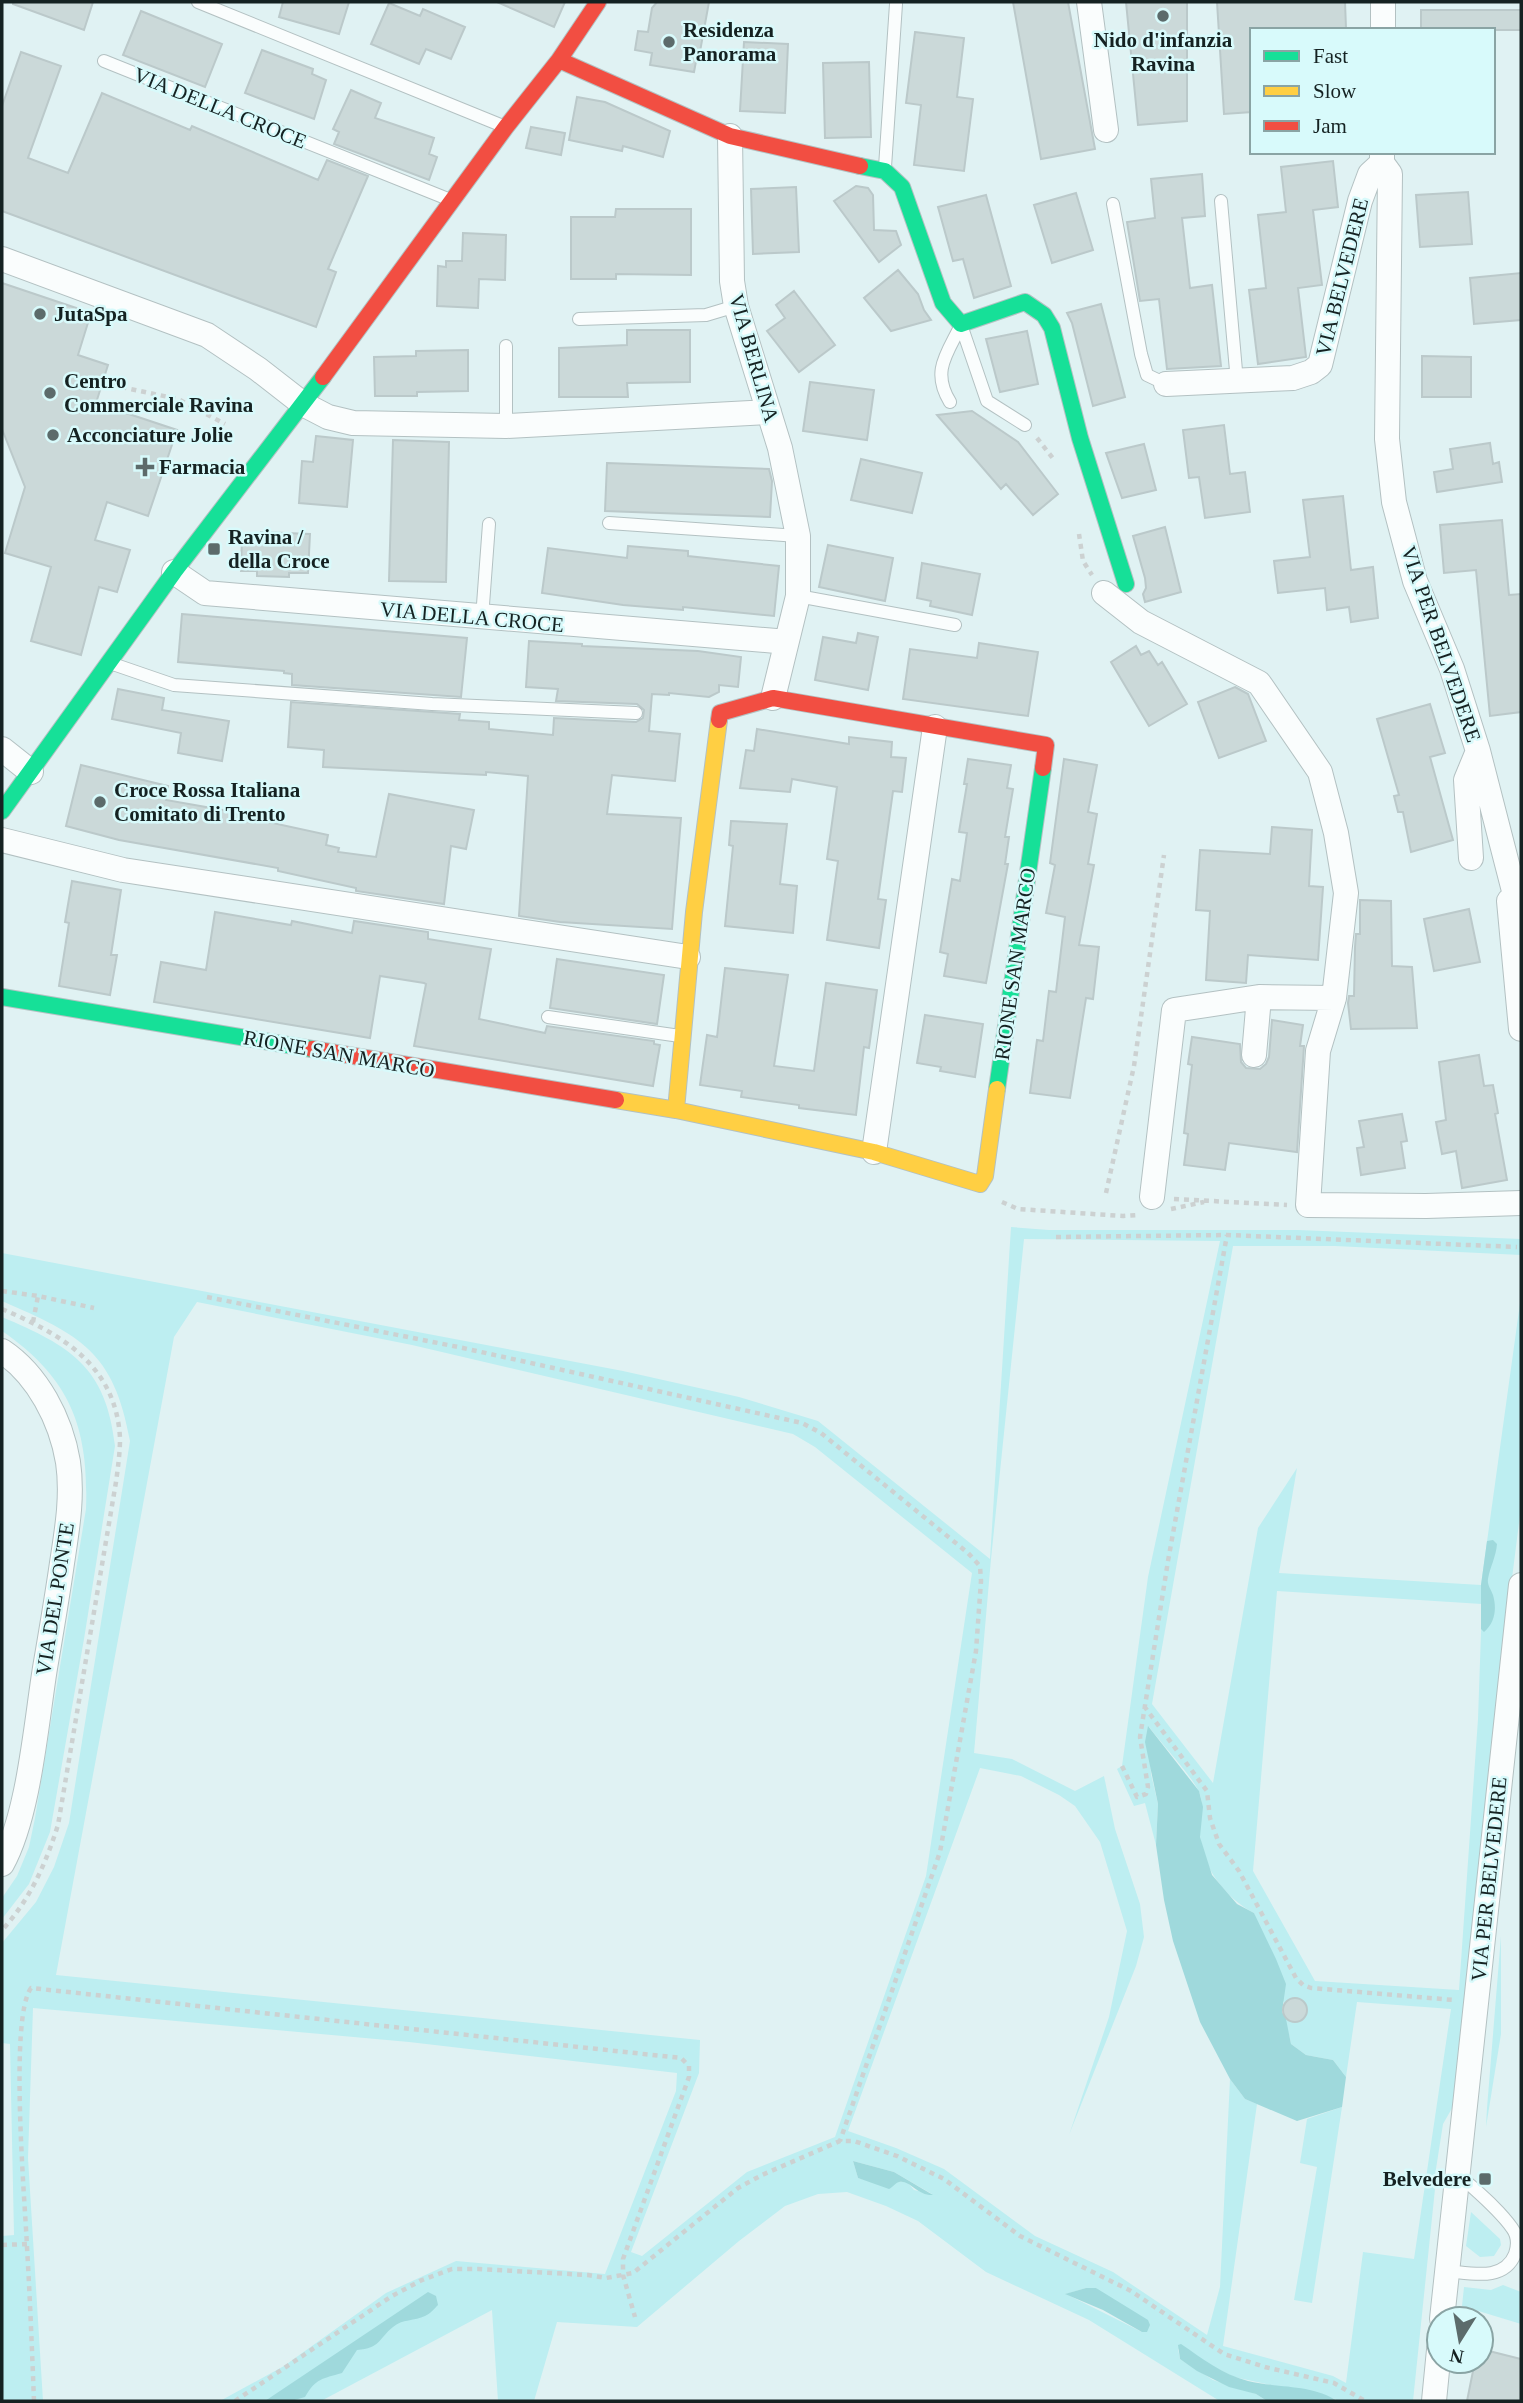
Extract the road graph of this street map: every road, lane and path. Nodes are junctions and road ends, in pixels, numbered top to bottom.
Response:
1 (198, 2) edge
2 (598, 2) edge
3 (1089, 2) edge
4 (1384, 2) edge
5 (896, 4) dead end
6 (1383, 28) edge
7 (559, 60) junction
8 (104, 61) dead end
9 (506, 127) junction
10 (1106, 131) dead end
11 (730, 136) junction
12 (1382, 158) edge
13 (885, 171) junction
14 (453, 201) junction
15 (1221, 201) dead end
16 (1113, 204) dead end
17 (2, 259) edge
18 (736, 306) junction
19 (579, 319) dead end
20 (961, 324) junction
21 (506, 346) dead end
22 (1237, 382) junction
23 (102, 383) dead end
24 (1166, 384) joint
25 (950, 402) dead end
26 (303, 404) junction
27 (769, 412) junction
28 (225, 424) dead end
29 (1025, 425) joint
30 (506, 426) junction
31 (1060, 469) dead end
32 (609, 523) dead end
33 (489, 524) dead end
34 (1079, 533) dead end
35 (798, 536) junction
36 (174, 572) junction
37 (1115, 589) junction
38 (798, 596) junction
39 (482, 618) junction
40 (955, 625) dead end
41 (776, 641) dead end
42 (110, 663) junction
43 (774, 698) junction
44 (636, 713) dead end
45 (934, 727) junction
46 (2, 749) edge
47 (1478, 751) junction
48 (31, 772) junction
49 (2, 811) edge
50 (2, 840) edge
51 (1504, 844) junction
52 (1164, 855) dead end
53 (1471, 858) dead end
54 (1521, 918) edge
55 (688, 957) junction
56 (1259, 997) junction
57 (2, 998) edge
58 (1335, 998) junction
59 (548, 1017) dead end
60 (1521, 1029) edge
61 (682, 1036) junction
62 (1254, 1055) dead end
63 (676, 1110) junction
64 (874, 1152) junction
65 (980, 1184) junction
66 (1106, 1193) dead end
67 (1204, 1202) junction
68 (1521, 1203) edge
69 (1308, 1205) junction
70 (1155, 1207) junction
71 (1227, 1235) junction
72 (1056, 1237) dead end
73 (1517, 1247) dead end
74 (2, 1291) edge
75 (38, 1296) junction
76 (207, 1297) dead end
77 (94, 1308) dead end
78 (33, 1322) dead end
79 (2, 1351) edge
80 (1521, 1585) edge
81 (1144, 1706) junction
82 (1122, 1766) dead end
83 (2, 1864) edge
84 (1464, 2000) dead end
85 (840, 2141) junction
86 (1458, 2174) junction
87 (27, 2244) junction
88 (2, 2245) edge
89 (1447, 2271) junction
90 (623, 2275) junction
91 (1443, 2305) edge
92 (635, 2317) dead end
93 (1437, 2375) edge
94 (34, 2401) edge
95 (235, 2401) edge
96 (1365, 2401) edge
97 (1434, 2401) edge

1 - 9 lane
2 - 7 street
3 - 10 street
4 - 6 street
5 - 13 lane
7 - 9 street
7 - 11 street
8 - 14 lane, VIA DELLA CROCE
9 - 14 street
11 - 13 street
11 - 18 street, VIA BERLINA
12 - 22 street, VIA BELVEDERE
12 - 47 street, VIA PER BELVEDERE
13 - 20 street
14 - 26 street
15 - 22 lane
16 - 24 lane
17 - 26 street
18 - 19 lane
18 - 27 street, VIA BERLINA
20 - 25 lane
20 - 29 lane
20 - 37 street
21 - 30 lane
22 - 24 street, VIA BELVEDERE
23 - 28 path
26 - 30 street
26 - 36 street
27 - 30 street
27 - 35 street, VIA BERLINA
29 - 31 path
32 - 35 lane
33 - 39 lane
34 - 37 path
35 - 38 street, VIA BERLINA
36 - 39 street, VIA DELLA CROCE
36 - 42 street
37 - 58 street
38 - 40 lane
38 - 43 street
39 - 41 street, VIA DELLA CROCE
42 - 44 lane
42 - 48 street
43 - 45 street, RIONE SAN MARCO
43 - 55 street, RIONE SAN MARCO
45 - 64 street
45 - 65 street, RIONE SAN MARCO
46 - 48 street
47 - 51 street, VIA PER BELVEDERE
47 - 53 street
48 - 49 street
50 - 55 street
51 - 54 street, VIA PER BELVEDERE
51 - 60 street, VIA PER BELVEDERE
52 - 66 path
55 - 61 street, RIONE SAN MARCO
56 - 58 street
56 - 62 street
56 - 70 street
57 - 63 street, RIONE SAN MARCO
58 - 69 street
59 - 61 lane
61 - 63 street, RIONE SAN MARCO
63 - 64 street, RIONE SAN MARCO
64 - 65 street, RIONE SAN MARCO
65 - 70 path
67 - 69 path
67 - 70 path
67 - 70 path
68 - 69 street
71 - 72 path
71 - 73 path
71 - 81 path
74 - 75 path
75 - 77 path
75 - 78 path
76 - 85 path
79 - 83 street, VIA DEL PONTE
80 - 86 street, VIA PER BELVEDERE
81 - 82 path
81 - 84 path
85 - 90 path
85 - 96 path
86 - 89 street, VIA PER BELVEDERE
86 - 89 lane
87 - 88 path
87 - 90 path
87 - 94 path
89 - 91 street, VIA PER BELVEDERE
90 - 92 path
90 - 95 path
93 - 97 street

